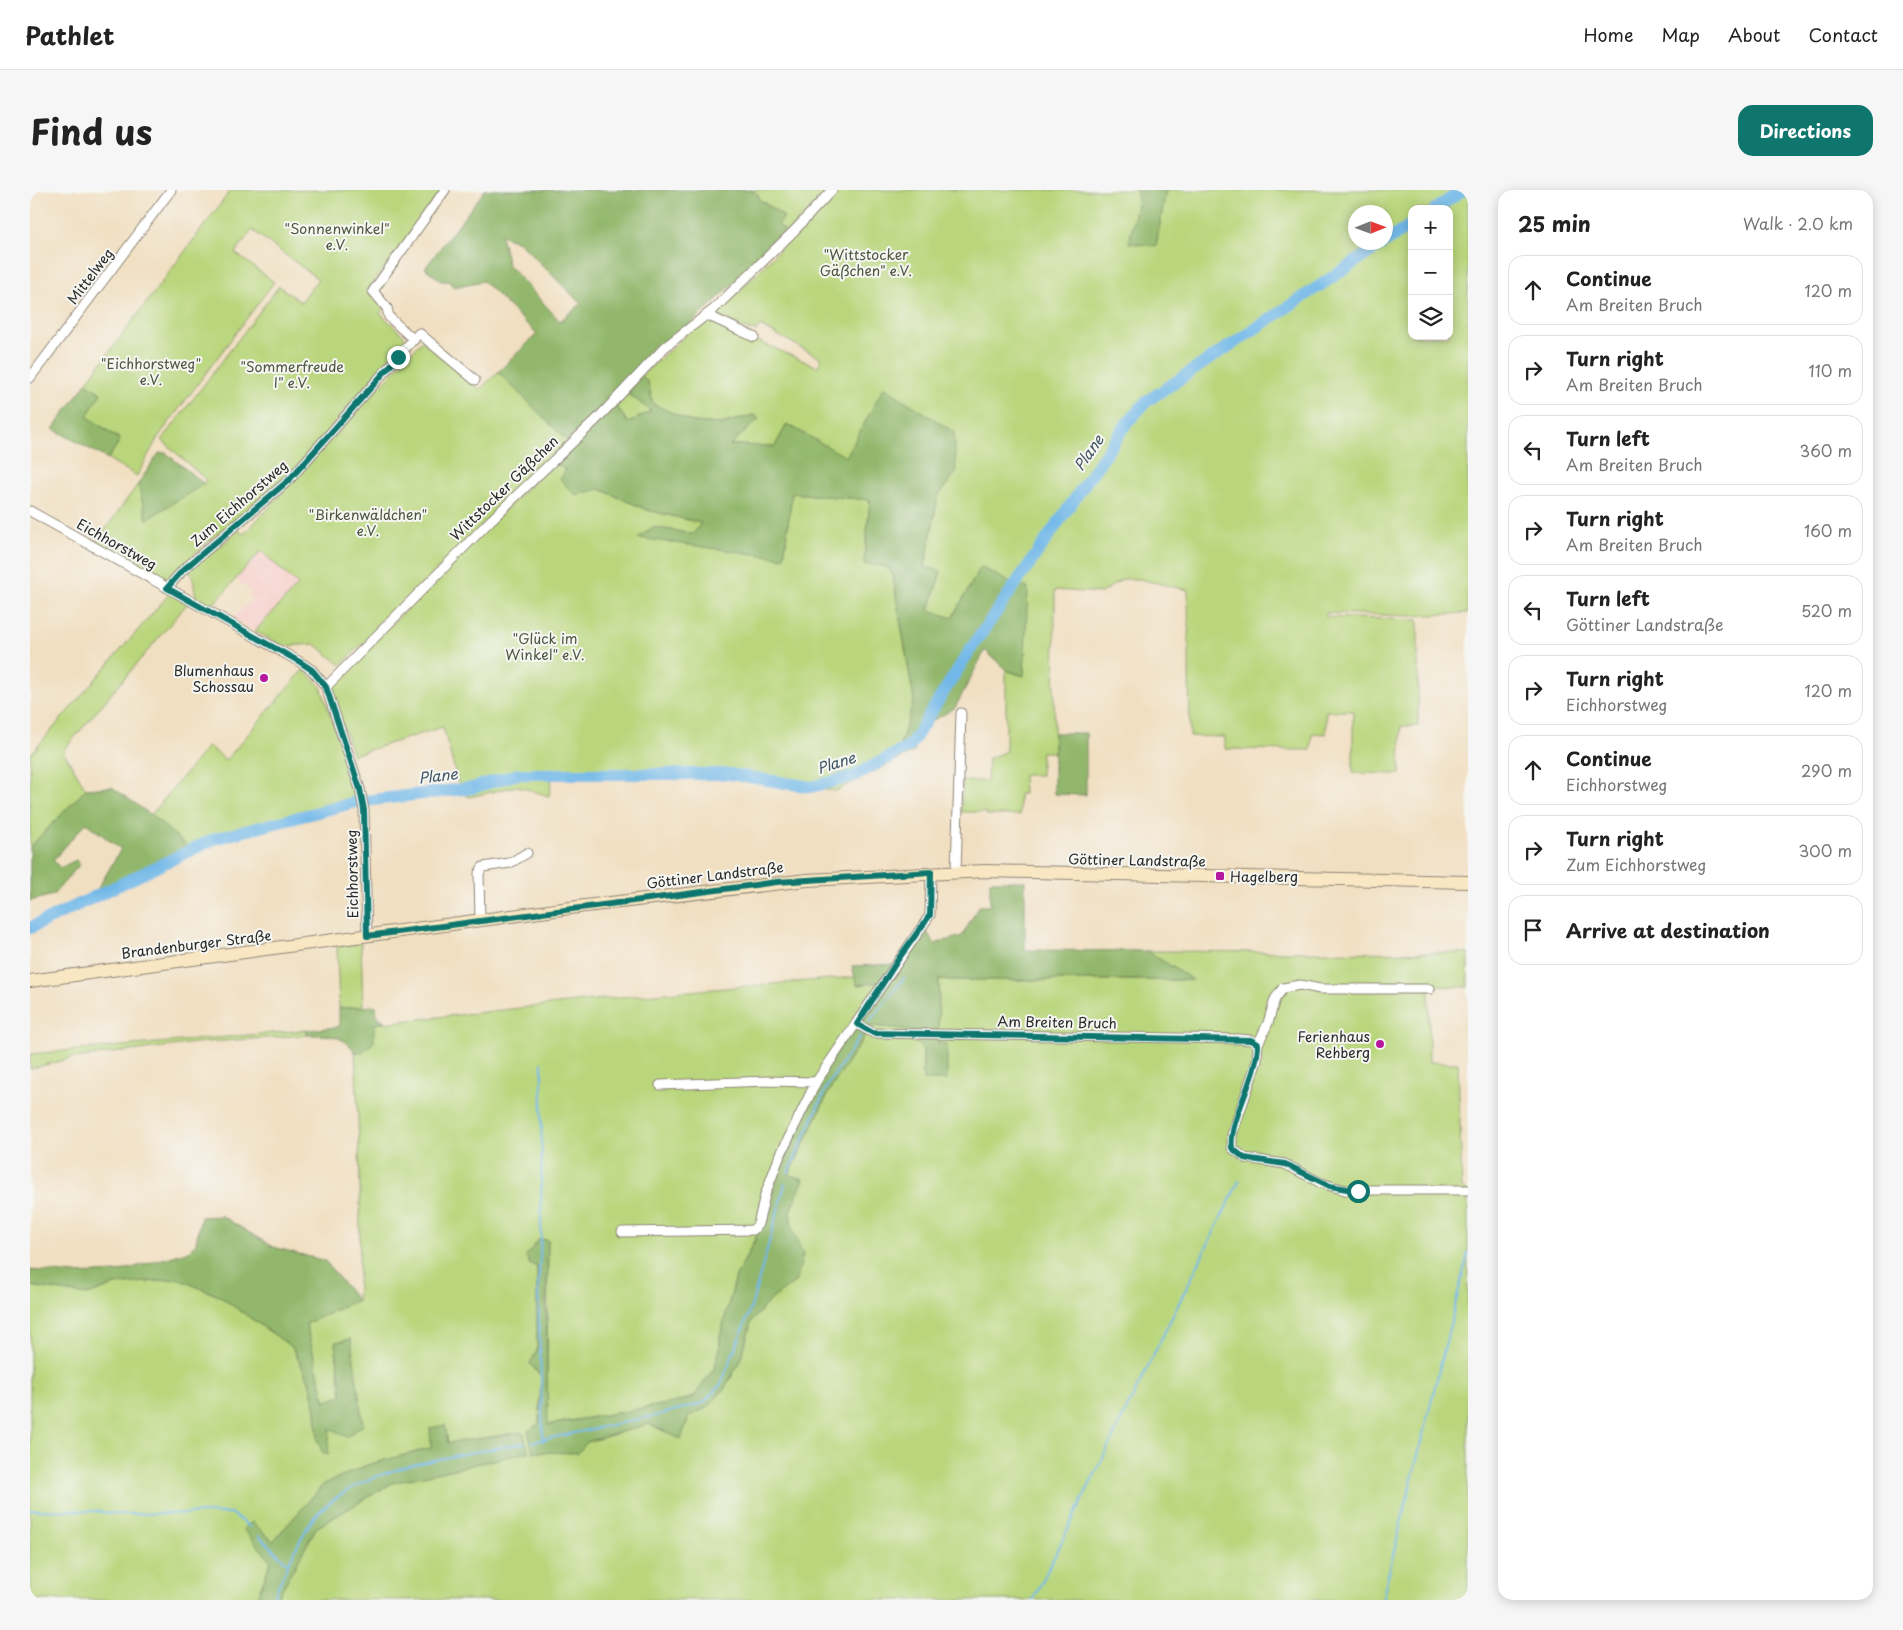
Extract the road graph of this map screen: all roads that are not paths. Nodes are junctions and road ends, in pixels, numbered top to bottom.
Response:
1 (171, 190) edge
2 (445, 190) edge
3 (832, 190) edge
4 (707, 315) junction
5 (754, 337) dead end
6 (414, 340) junction
7 (30, 378) edge
8 (475, 380) dead end
9 (30, 511) edge
10 (167, 588) junction
11 (326, 687) junction
12 (961, 713) dead end
13 (527, 853) dead end
14 (956, 871) junction
15 (931, 872) junction
16 (1468, 882) edge
17 (480, 921) junction
18 (367, 936) junction
19 (30, 981) edge
20 (1430, 989) dead end
21 (857, 1024) junction
22 (1258, 1044) junction
23 (816, 1082) junction
24 (660, 1085) dead end
25 (1468, 1190) edge
26 (622, 1232) dead end

1 - 7 street, Mittelweg
2 - 6 street
3 - 4 street, Wittstocker Gäßchen
4 - 5 street
4 - 11 street, Wittstocker Gäßchen
6 - 8 street
6 - 10 street, Zum Eichhorstweg
9 - 10 street, Eichhorstweg
10 - 11 street, Eichhorstweg
11 - 18 street, Eichhorstweg
12 - 14 street
13 - 17 street
14 - 15 street, Göttiner Landstraße
14 - 16 street, Göttiner Landstraße
15 - 17 street, Göttiner Landstraße
15 - 21 street
17 - 18 street, Göttiner Landstraße
18 - 19 street, Brandenburger Straße
20 - 22 street
21 - 22 street, Am Breiten Bruch
21 - 23 street
22 - 25 street
23 - 24 street
23 - 26 street

